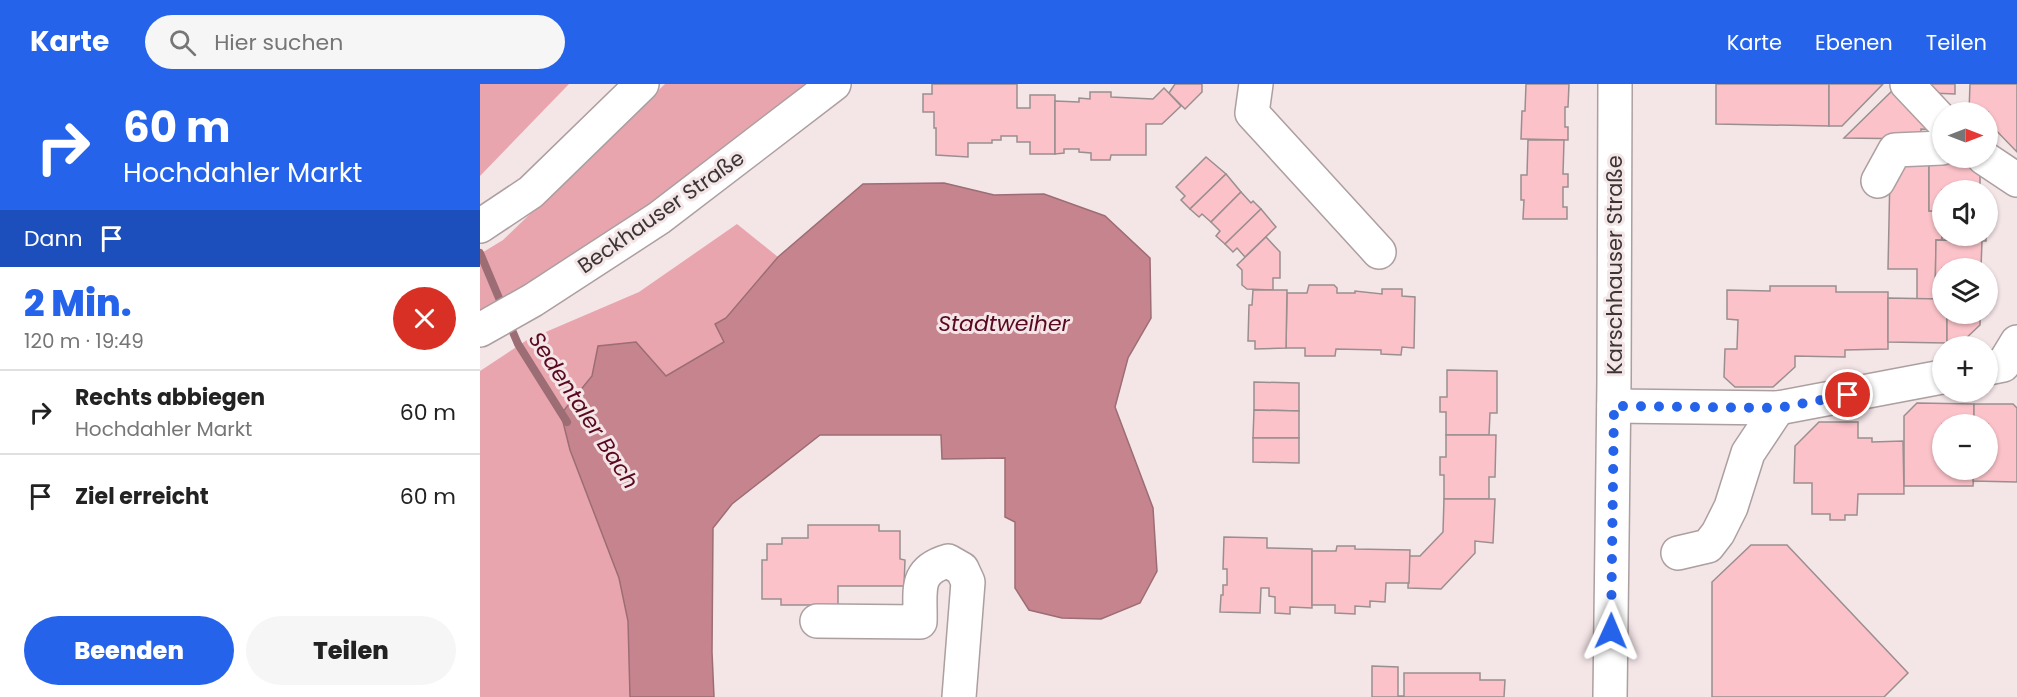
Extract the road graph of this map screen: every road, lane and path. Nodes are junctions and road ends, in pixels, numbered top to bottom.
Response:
1 (642, 84) edge
2 (834, 84) edge
3 (1256, 84) edge
4 (1615, 84) edge
5 (1906, 84) edge
6 (1932, 111) edge
7 (1932, 148) edge
8 (1998, 167) edge
9 (2017, 180) edge
10 (1878, 181) dead end
11 (485, 223) edge
12 (1379, 252) dead end
13 (481, 329) edge
14 (1932, 379) edge
15 (1614, 406) junction
16 (1778, 408) junction
17 (1678, 554) dead end
18 (817, 621) dead end
19 (959, 697) edge
20 (1610, 697) edge

1 - 11 street
2 - 13 street, Beckhauser Straße
3 - 12 street
4 - 15 street, Karschhauser Straße
5 - 6 street
7 - 10 street
8 - 9 street
14 - 16 street
15 - 16 street
15 - 20 street, Karschhauser Straße
16 - 17 street
18 - 19 street

